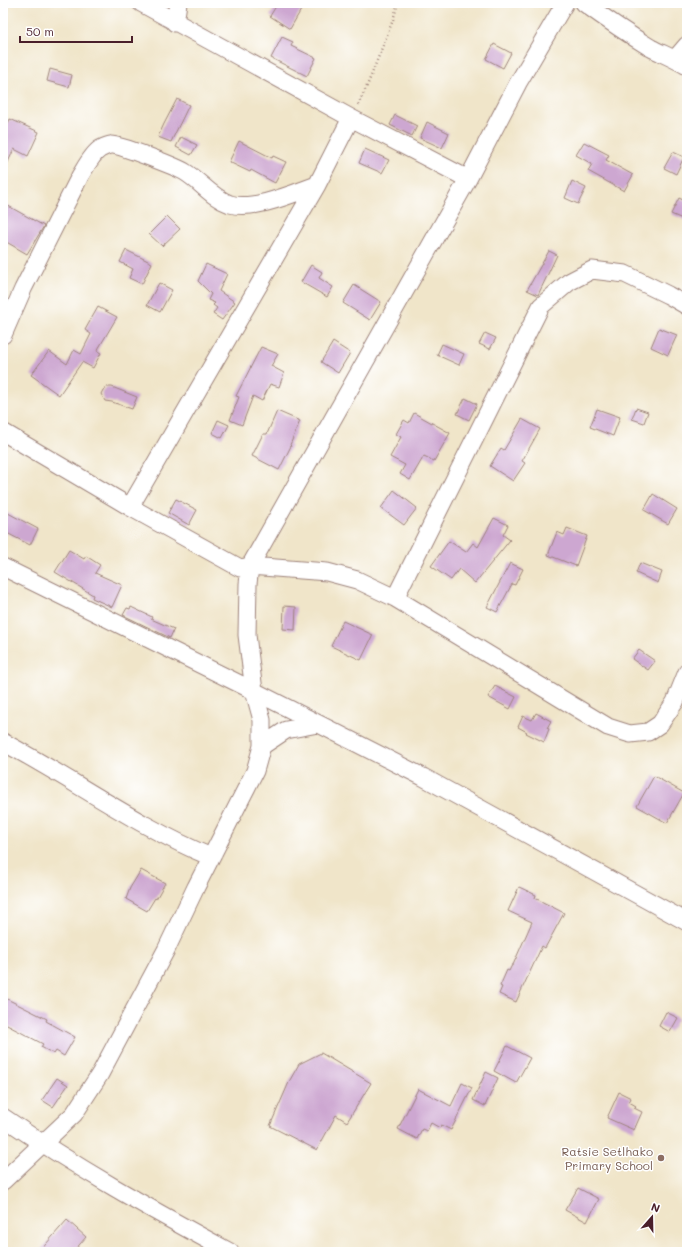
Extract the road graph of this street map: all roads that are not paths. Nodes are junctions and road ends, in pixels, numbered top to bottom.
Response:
1 (141, 3) edge
2 (178, 3) edge
3 (565, 3) edge
4 (584, 3) edge
5 (176, 23) junction
6 (687, 45) edge
7 (681, 62) edge
8 (351, 118) junction
9 (468, 179) junction
10 (317, 185) junction
11 (687, 306) edge
12 (3, 336) edge
13 (3, 432) edge
14 (130, 507) junction
15 (250, 566) junction
16 (3, 567) edge
17 (395, 598) junction
18 (687, 672) edge
19 (254, 691) junction
20 (318, 724) junction
21 (3, 742) edge
22 (262, 746) junction
23 (211, 857) junction
24 (685, 917) edge
25 (3, 1117) edge
26 (42, 1144) junction
27 (3, 1181) edge
28 (230, 1252) edge

1 - 5 street
2 - 5 street
3 - 9 street
4 - 7 street
5 - 8 street
6 - 7 street
8 - 9 street
8 - 10 street
9 - 15 street
10 - 12 street
10 - 14 street
11 - 17 street
13 - 14 street
14 - 15 street
15 - 17 street
15 - 19 street
16 - 19 street
17 - 18 street
19 - 20 street
19 - 22 street
20 - 22 street
20 - 24 street
21 - 23 street
22 - 23 street
23 - 26 street
25 - 26 street
26 - 27 street
26 - 28 street

